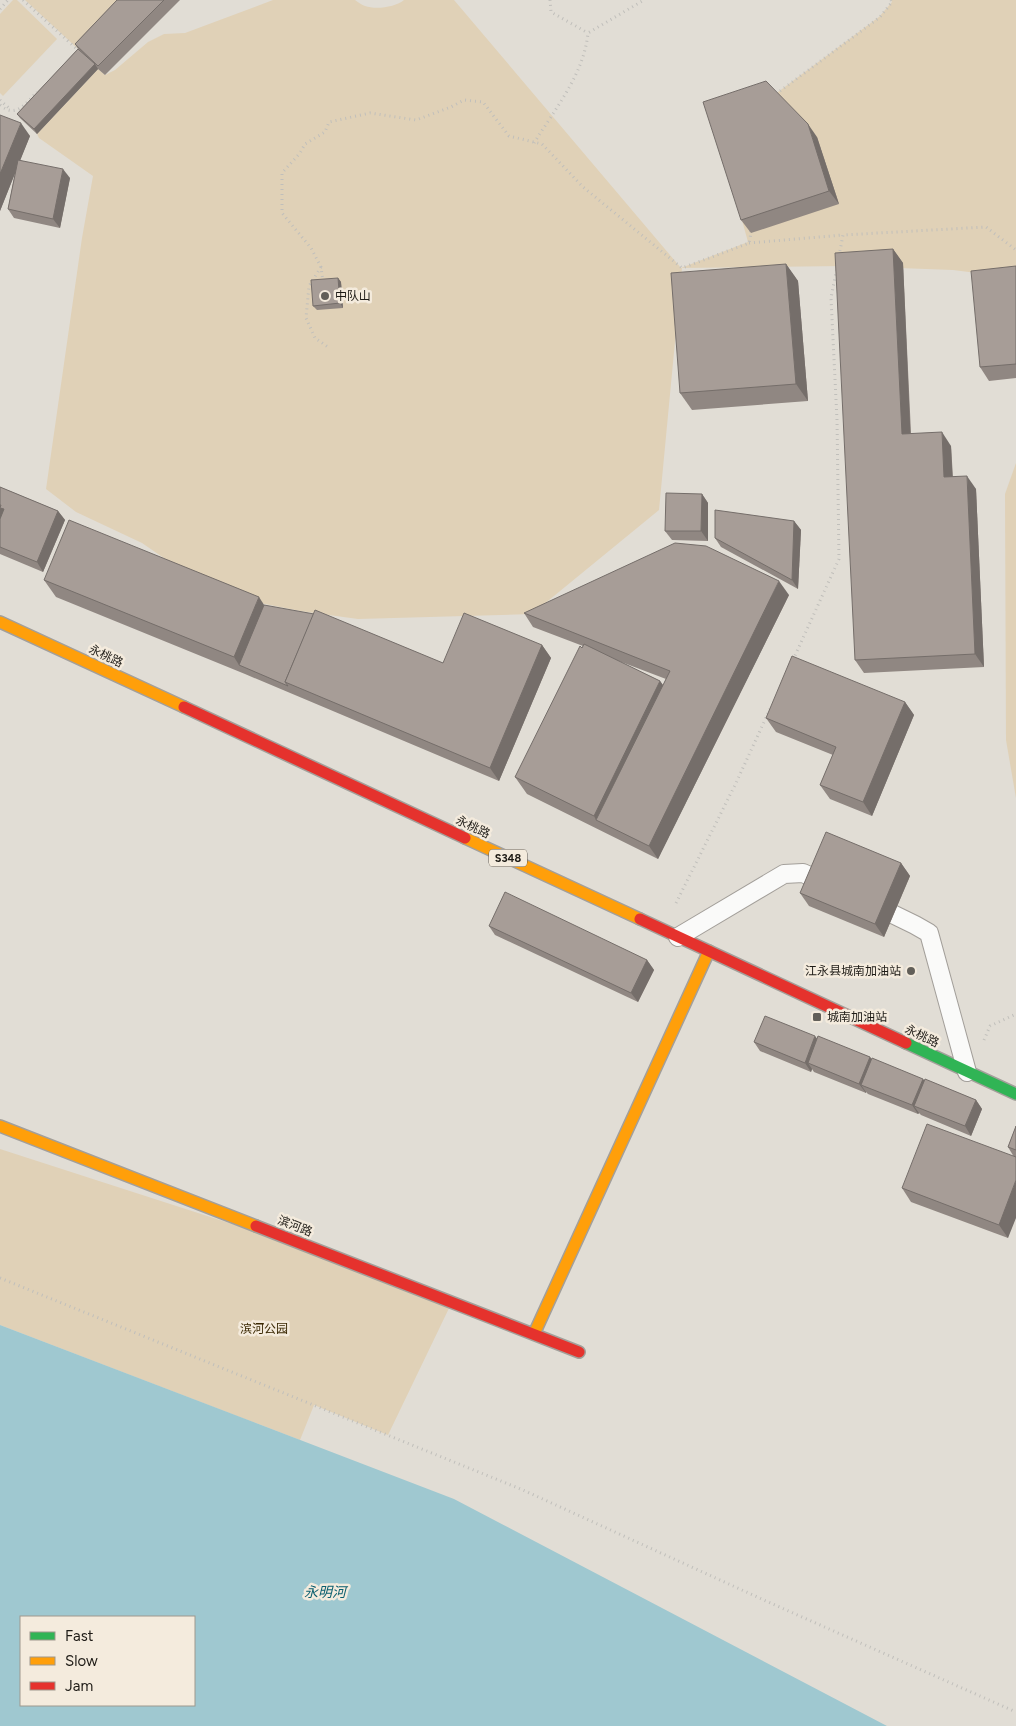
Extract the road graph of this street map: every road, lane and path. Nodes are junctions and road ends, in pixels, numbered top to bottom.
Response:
1 (8, 0) edge
2 (23, 0) edge
3 (550, 0) edge
4 (644, 0) edge
5 (891, 0) edge
6 (0, 8) edge
7 (588, 33) junction
8 (84, 44) edge
9 (40, 90) edge
10 (775, 94) edge
11 (0, 100) edge
12 (0, 105) edge
13 (12, 111) junction
14 (534, 142) junction
15 (748, 225) edge
16 (843, 236) junction
17 (749, 243) junction
18 (1016, 250) edge
19 (321, 267) junction
20 (328, 282) edge
21 (328, 347) dead end
22 (0, 622) edge
23 (790, 666) edge
24 (773, 702) edge
25 (670, 934) junction
26 (709, 951) junction
27 (1016, 1014) edge
28 (967, 1072) junction
29 (1016, 1094) edge
30 (0, 1126) edge
31 (0, 1278) edge
32 (534, 1334) junction
33 (580, 1352) dead end
34 (1016, 1712) edge

1 - 6 path
2 - 8 path
3 - 7 path
4 - 7 path
5 - 10 path
7 - 14 path
9 - 13 path
11 - 13 path
12 - 13 path
14 - 17 path
14 - 19 path
15 - 17 path
16 - 17 path
16 - 18 path
16 - 23 path
19 - 20 path
19 - 21 path
22 - 25 main road, 永桃路 / S348
24 - 25 path
25 - 26 main road, 永桃路 / S348
25 - 28 lane
26 - 28 main road, 永桃路 / S348
26 - 32 main road
27 - 28 path
28 - 29 main road, 永桃路 / S348
30 - 32 main road, 滨河路
31 - 34 path
32 - 33 main road, 滨河路

